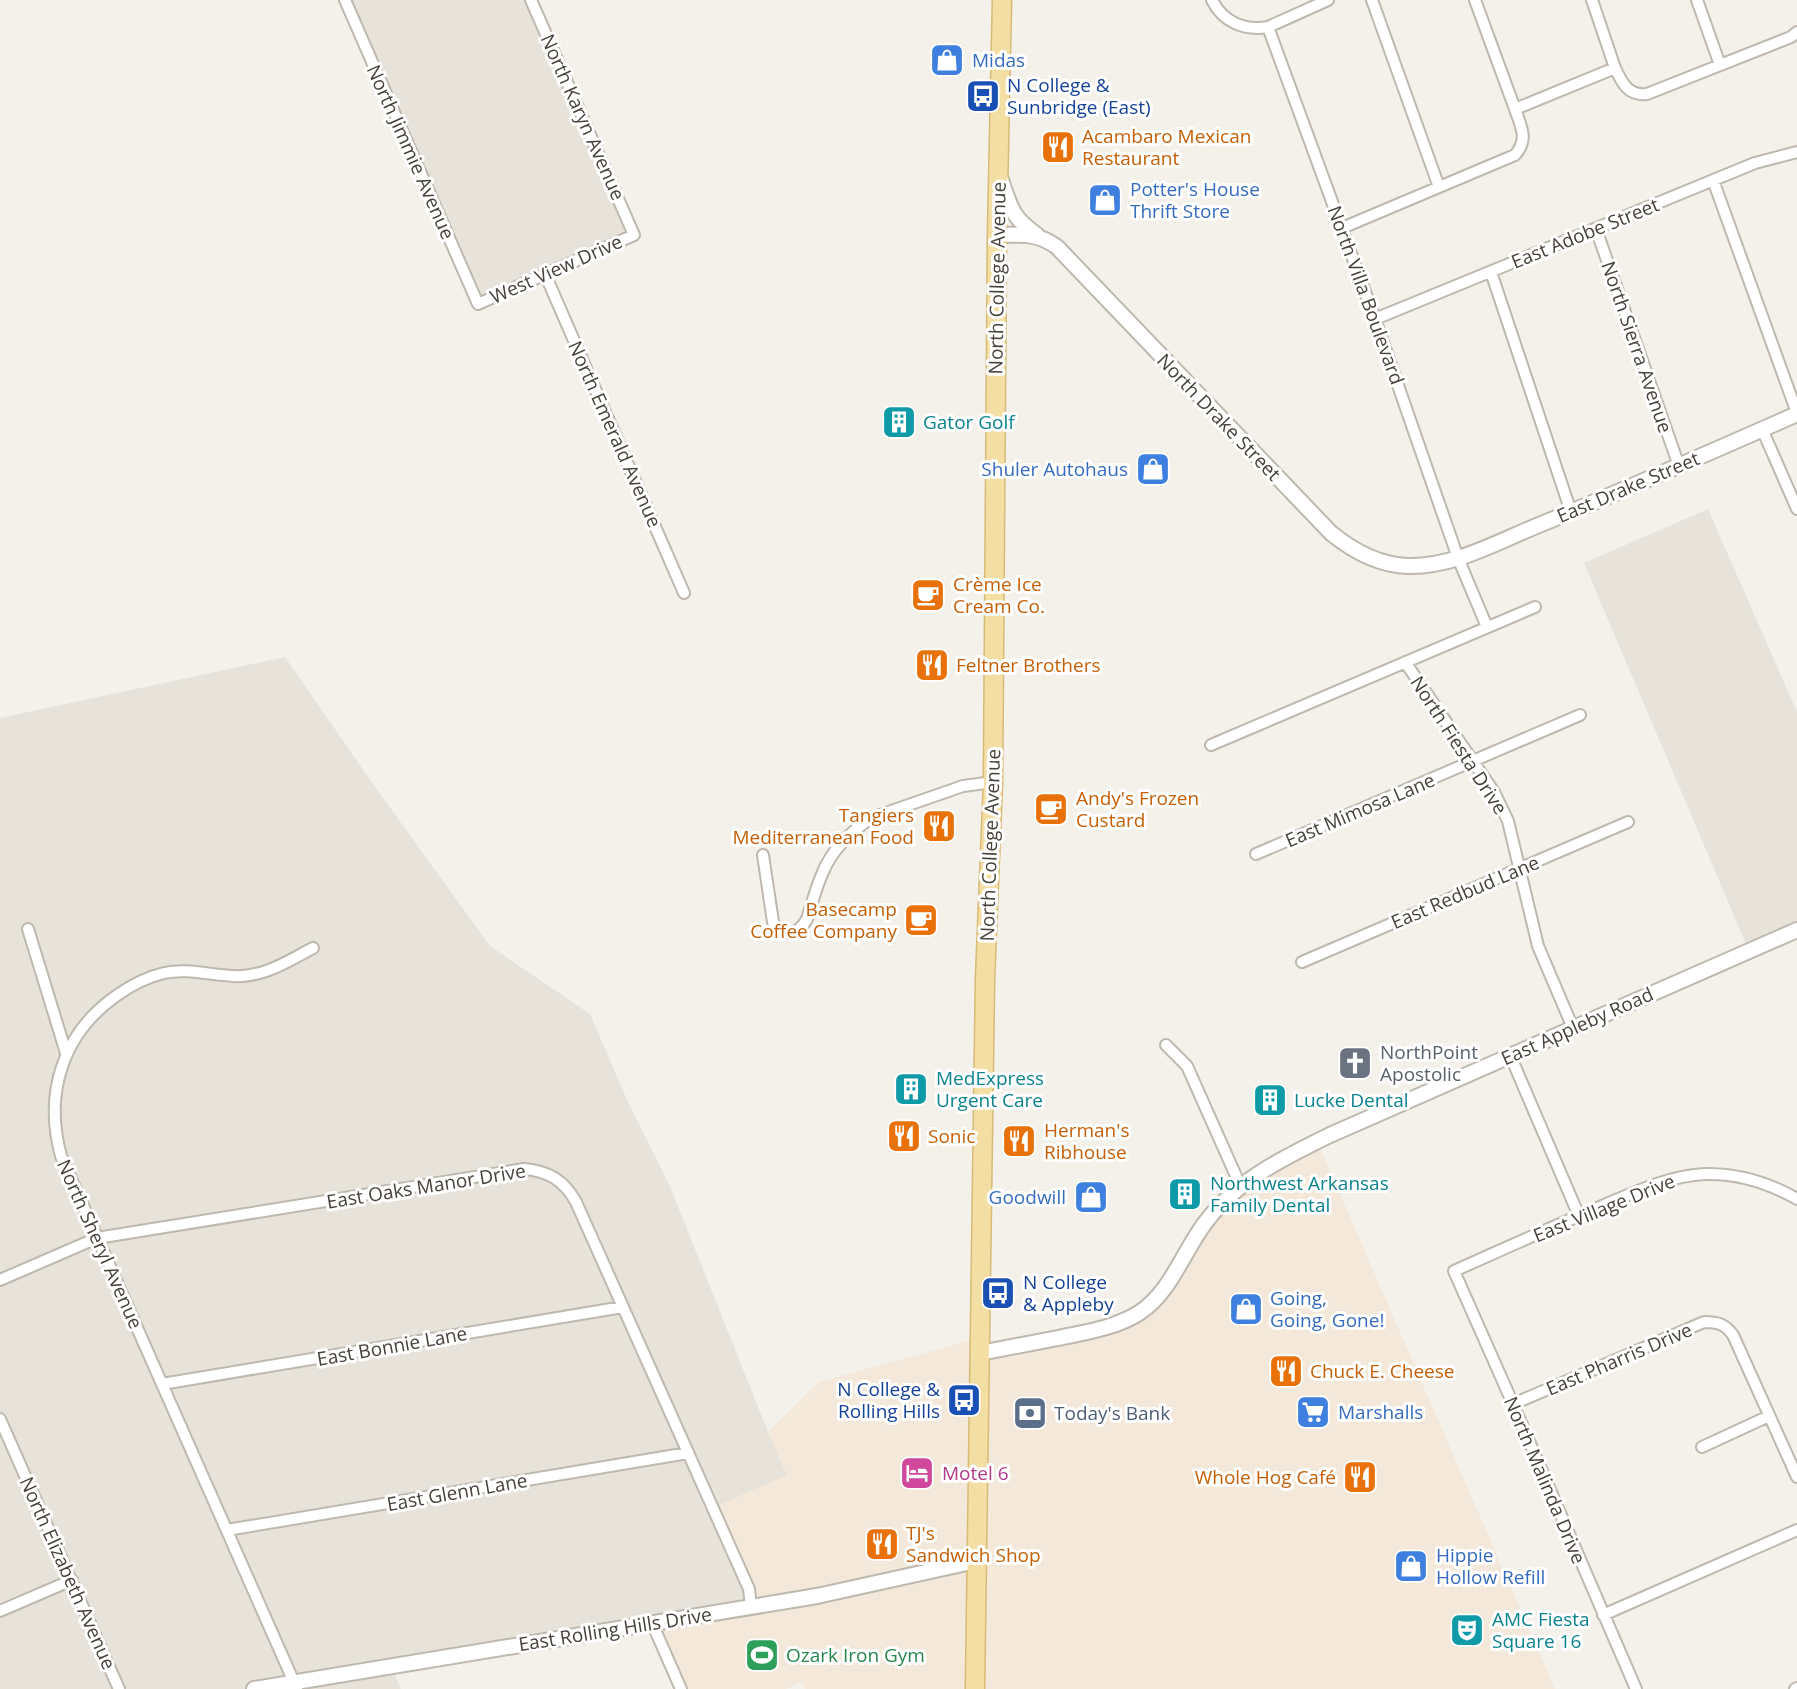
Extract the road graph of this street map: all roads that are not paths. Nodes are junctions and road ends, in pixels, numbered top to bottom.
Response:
1 (345, 0) edge
2 (531, 0) edge
3 (1002, 0) edge
4 (1212, 0) edge
5 (1328, 0) edge
6 (1372, 0) edge
7 (1475, 0) edge
8 (1592, 0) edge
9 (1697, 0) edge
10 (1268, 27) junction
11 (1797, 32) edge
12 (1720, 65) junction
13 (1615, 68) junction
14 (1515, 109) junction
15 (1797, 152) edge
16 (998, 172) junction
17 (1713, 180) junction
18 (1439, 187) junction
19 (1342, 228) junction
20 (1596, 229) junction
21 (634, 235) joint
22 (997, 235) junction
23 (1041, 237) junction
24 (1491, 272) junction
25 (545, 274) junction
26 (478, 304) joint
27 (1375, 320) junction
28 (1797, 414) edge
29 (1762, 429) junction
30 (1679, 466) junction
31 (1797, 509) edge
32 (1571, 512) junction
33 (1458, 558) junction
34 (684, 593) dead end
35 (1535, 607) dead end
36 (1487, 627) junction
37 (1405, 662) junction
38 (1580, 715) dead end
39 (1211, 745) dead end
40 (1473, 761) junction
41 (993, 782) junction
42 (1628, 822) dead end
43 (1255, 854) dead end
44 (763, 855) dead end
45 (1520, 868) junction
46 (28, 929) dead end
47 (1797, 930) edge
48 (313, 948) dead end
49 (1302, 962) dead end
50 (1573, 1028) junction
51 (1166, 1045) dead end
52 (66, 1052) junction
53 (1510, 1055) junction
54 (1240, 1185) junction
55 (1797, 1199) edge
56 (1579, 1216) junction
57 (97, 1238) junction
58 (1454, 1271) joint
59 (0, 1280) edge
60 (623, 1307) junction
61 (980, 1353) junction
62 (162, 1384) junction
63 (1513, 1404) junction
64 (1769, 1416) junction
65 (0, 1419) edge
66 (5, 1442) edge
67 (1702, 1447) dead end
68 (688, 1453) junction
69 (1797, 1478) edge
70 (227, 1530) junction
71 (1797, 1530) edge
72 (975, 1562) junction
73 (72, 1580) junction
74 (751, 1606) junction
75 (0, 1612) edge
76 (1603, 1615) junction
77 (652, 1623) junction
78 (296, 1685) edge
79 (119, 1689) edge
80 (254, 1689) edge
81 (681, 1689) edge
82 (975, 1689) edge
83 (1636, 1689) edge

1 - 26 street, North Jimmie Avenue
2 - 21 street, North Karyn Avenue
3 - 16 main road, North College Avenue
4 - 10 street
5 - 10 street
6 - 18 street
7 - 14 street
8 - 13 street
9 - 12 street
10 - 19 street, North Villa Boulevard
11 - 12 street
12 - 13 street
13 - 14 street
14 - 18 street
15 - 17 street, East Adobe Street
16 - 22 main road, North College Avenue
16 - 23 street, North Drake Street
17 - 20 street, East Adobe Street
17 - 28 street
18 - 19 street
19 - 27 street, North Villa Boulevard
20 - 24 street, East Adobe Street
20 - 30 street, North Sierra Avenue
21 - 25 street, West View Drive
22 - 23 street
22 - 41 main road, North College Avenue
23 - 33 street, North Drake Street
24 - 27 street, East Adobe Street
24 - 32 street
25 - 26 street, West View Drive
25 - 34 street, North Emerald Avenue
27 - 33 street, North Villa Boulevard
28 - 29 street, East Drake Street
29 - 30 street, East Drake Street
29 - 31 street
30 - 32 street, East Drake Street
32 - 33 street, East Drake Street
33 - 36 street, North Villa Boulevard
35 - 36 street
36 - 37 street
37 - 39 street
37 - 40 street, North Fiesta Drive
38 - 40 street, East Mimosa Lane
40 - 43 street, East Mimosa Lane
40 - 45 street, North Fiesta Drive
41 - 44 street
41 - 61 main road, North College Avenue
42 - 45 street, East Redbud Lane
45 - 49 street, East Redbud Lane
45 - 50 street, North Fiesta Drive
46 - 52 street
47 - 50 street, East Appleby Road
48 - 52 street, North Sheryl Avenue
50 - 53 street, East Appleby Road
51 - 54 street
52 - 57 street, North Sheryl Avenue
53 - 54 street, East Appleby Road
53 - 56 street
54 - 61 street, East Appleby Road
55 - 56 street, East Village Drive
56 - 58 street, East Village Drive
57 - 59 street, East Oaks Manor Drive
57 - 60 street, East Oaks Manor Drive
57 - 62 street, North Sheryl Avenue
58 - 63 street, North Malinda Drive
60 - 62 street, East Bonnie Lane
60 - 68 street, East Oaks Manor Drive
61 - 72 main road, North College Avenue
62 - 70 street, North Sheryl Avenue
63 - 64 street, East Pharris Drive
63 - 76 street, North Malinda Drive
64 - 67 street
64 - 69 street, East Pharris Drive
65 - 66 street, North Elizabeth Avenue
66 - 73 street, North Elizabeth Avenue
68 - 70 street, East Glenn Lane
68 - 74 street, East Oaks Manor Drive
70 - 78 street, North Sheryl Avenue
71 - 76 street
72 - 74 street, East Rolling Hills Drive
72 - 82 main road, North College Avenue
73 - 75 street
73 - 79 street, North Elizabeth Avenue
74 - 77 street, East Rolling Hills Drive
76 - 83 street, North Malinda Drive
77 - 78 street, East Rolling Hills Drive
77 - 81 street
78 - 80 street, East Rolling Hills Drive

